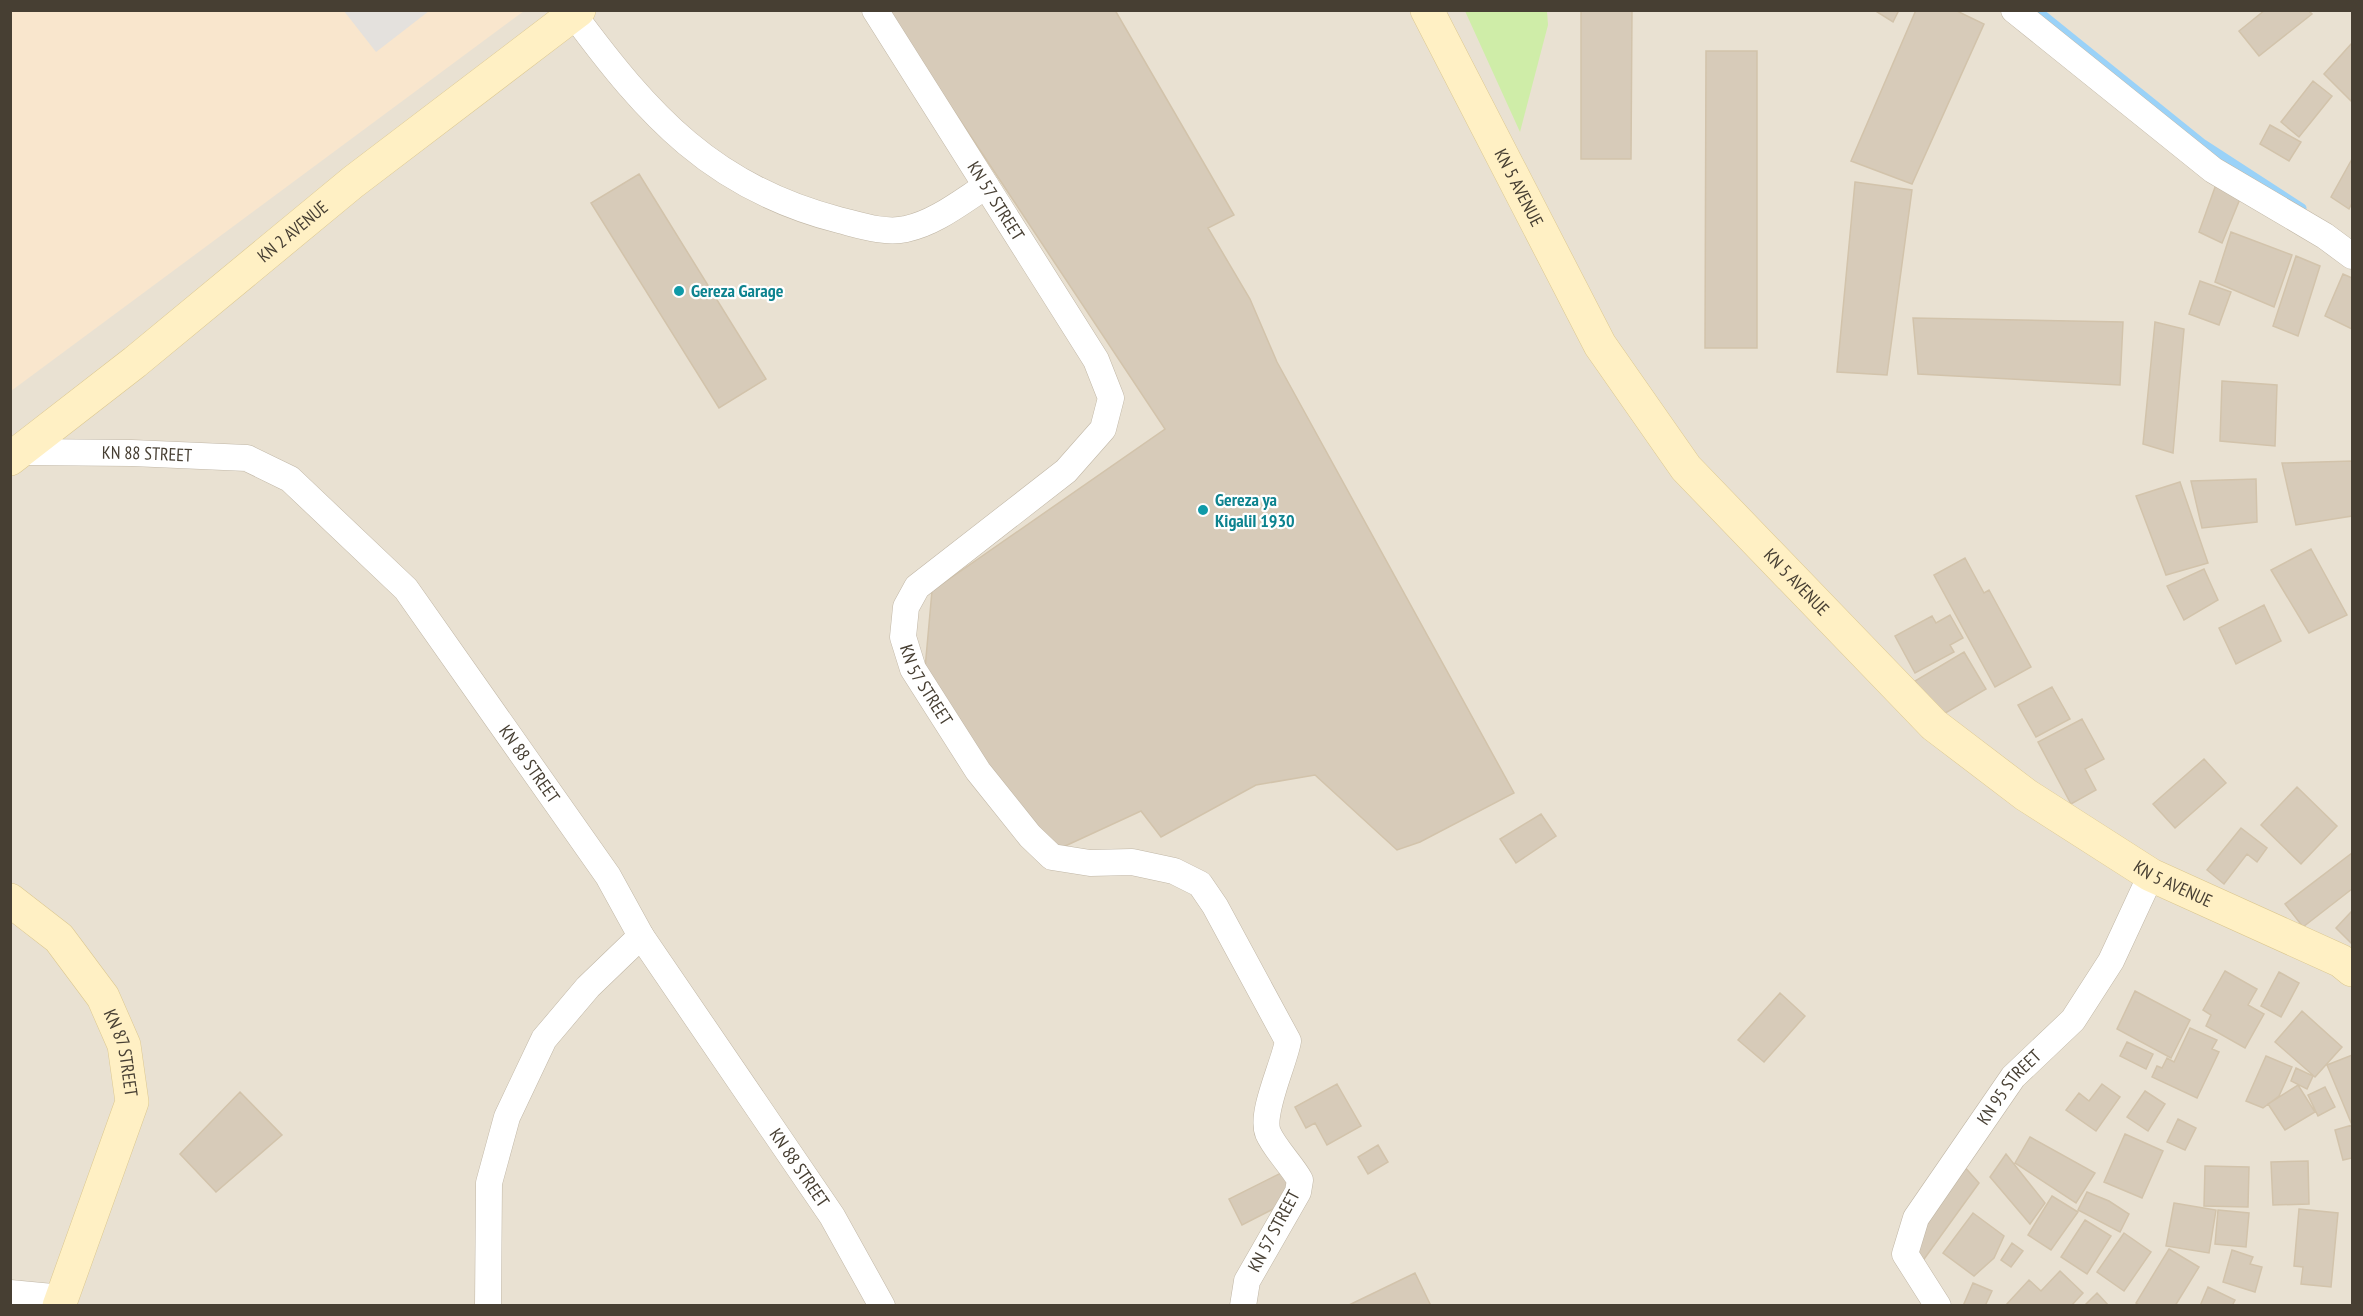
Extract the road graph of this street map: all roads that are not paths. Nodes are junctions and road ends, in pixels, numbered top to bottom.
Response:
1 (875, 10) edge
2 (1427, 10) edge
3 (2014, 10) edge
4 (576, 13) edge
5 (986, 186) junction
6 (2352, 256) edge
7 (17, 456) edge
8 (2151, 875) junction
9 (10, 900) edge
10 (641, 936) junction
11 (2352, 970) edge
12 (10, 1293) edge
13 (61, 1302) edge
14 (488, 1305) edge
15 (882, 1305) edge
16 (1244, 1305) edge
17 (1938, 1305) edge

1 - 5 street, KN 57 STREET
2 - 8 main road, KN 5 AVENUE
3 - 6 street
4 - 5 street
4 - 7 main road, KN 2 AVENUE
5 - 16 street, KN 57 STREET
7 - 10 street, KN 88 STREET
8 - 11 main road, KN 5 AVENUE
8 - 17 street, KN 95 STREET
9 - 13 main road, KN 87 STREET
10 - 14 street
10 - 15 street, KN 88 STREET
12 - 13 street

